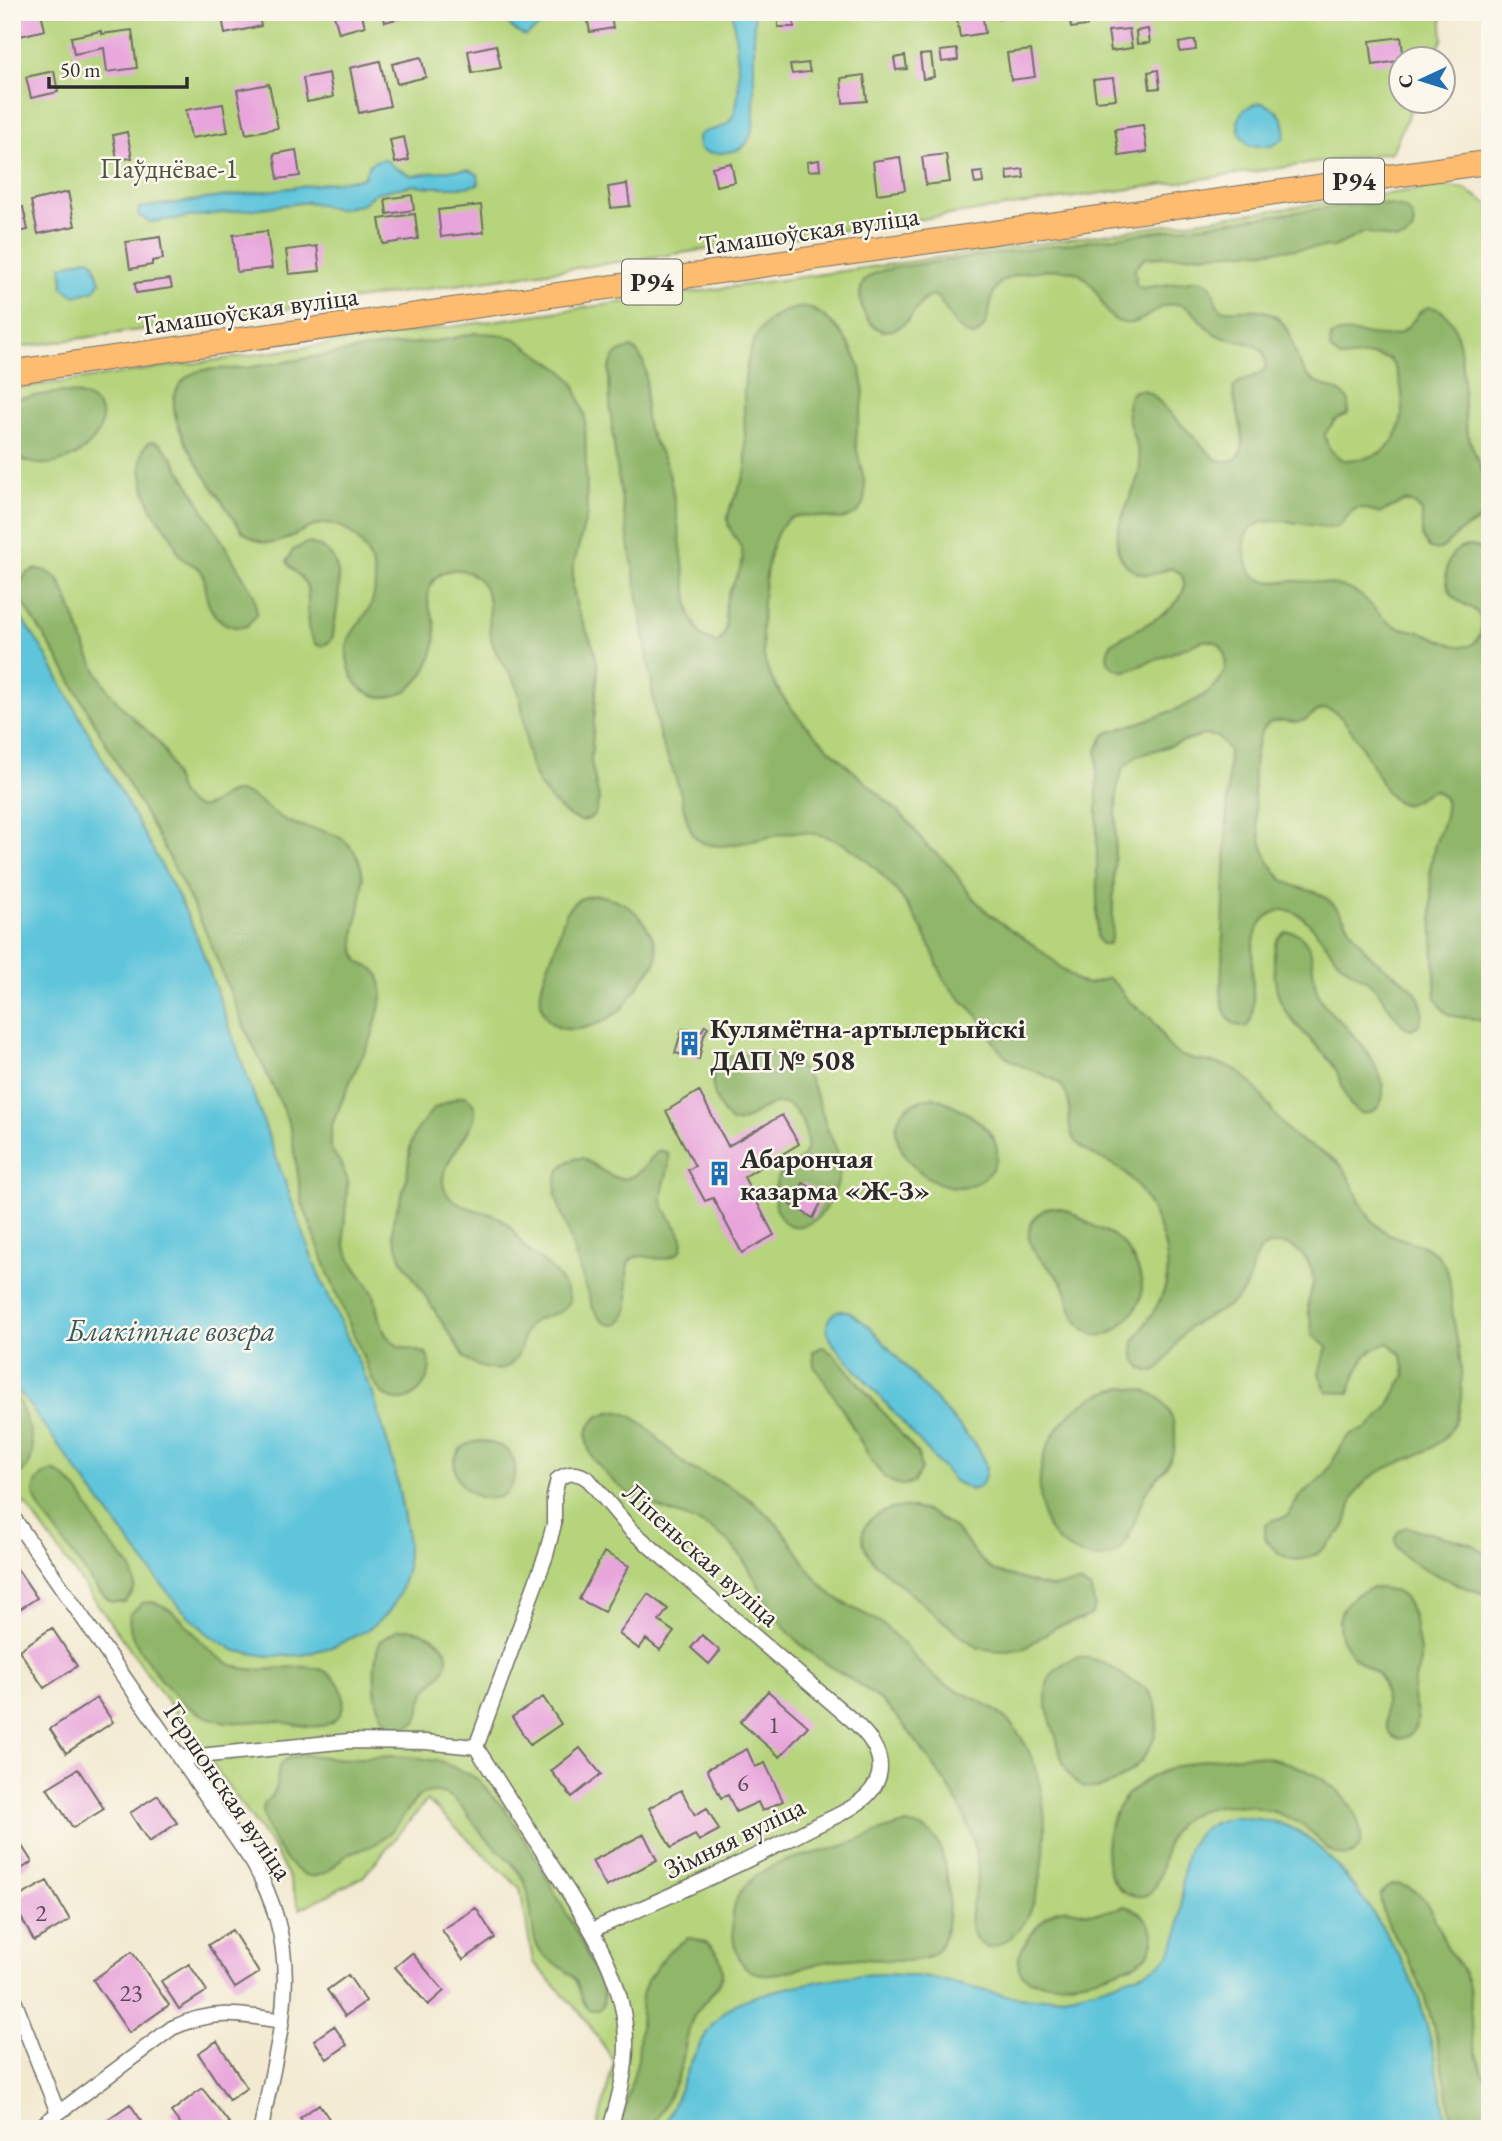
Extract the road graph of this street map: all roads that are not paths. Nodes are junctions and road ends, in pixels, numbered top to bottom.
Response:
1 (1490, 162) edge
2 (12, 372) edge
3 (12, 1516) edge
4 (476, 1747) junction
5 (179, 1758) junction
6 (880, 1769) joint
7 (592, 1930) junction
8 (12, 1995) edge
9 (282, 2021) junction
10 (58, 2113) junction
11 (37, 2129) edge
12 (261, 2129) edge
13 (610, 2129) edge

1 - 2 main road, Тамашоўская вуліца / Р94
3 - 5 street, Гершонская вуліца
4 - 5 street
4 - 6 street, Ліпеньская вуліца
4 - 7 street
5 - 9 street, Гершонская вуліца
6 - 7 street, Зімняя вуліца
7 - 13 street
8 - 10 street
9 - 10 street
9 - 12 street, Гершонская вуліца
10 - 11 street

